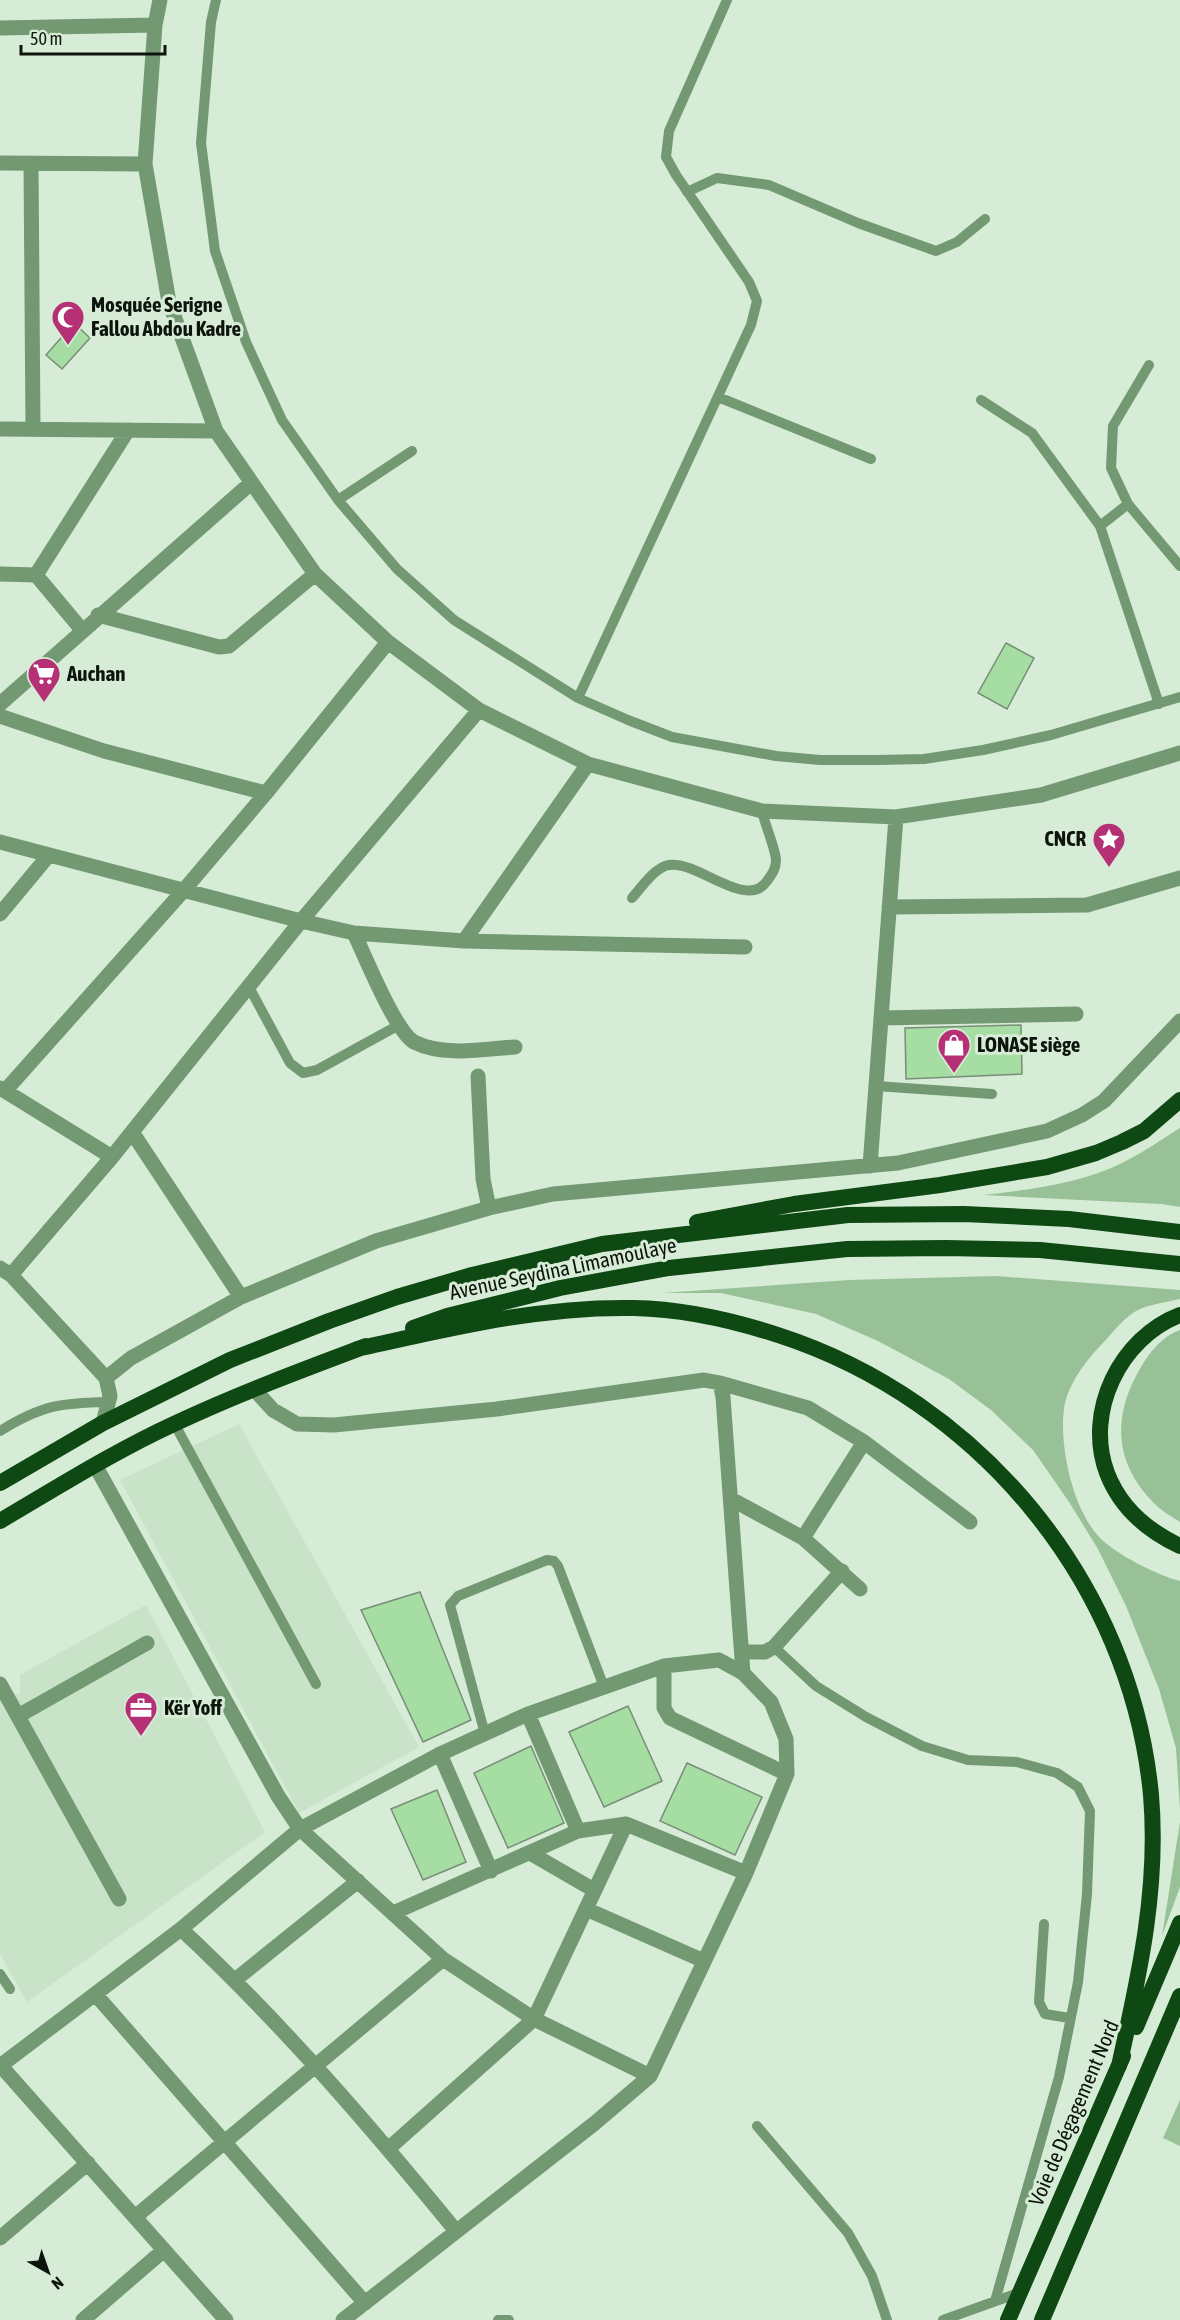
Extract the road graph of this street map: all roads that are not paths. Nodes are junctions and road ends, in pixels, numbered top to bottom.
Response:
1 (160, 0) edge
2 (216, 0) edge
3 (727, 0) edge
4 (155, 25) junction
5 (0, 28) edge
6 (0, 163) edge
7 (30, 164) junction
8 (145, 164) junction
9 (687, 192) junction
10 (986, 219) dead end
11 (1149, 364) dead end
12 (718, 396) junction
13 (981, 400) dead end
14 (0, 429) edge
15 (33, 429) junction
16 (128, 430) junction
17 (216, 431) junction
18 (412, 451) dead end
19 (871, 459) dead end
20 (251, 483) junction
21 (338, 500) junction
22 (1128, 504) junction
23 (1100, 526) junction
24 (1180, 566) edge
25 (0, 574) edge
26 (315, 574) junction
27 (36, 575) junction
28 (98, 615) junction
29 (82, 630) junction
30 (388, 642) junction
31 (1180, 697) edge
32 (578, 698) junction
33 (0, 704) edge
34 (1159, 704) junction
35 (479, 710) junction
36 (0, 716) edge
37 (1180, 753) edge
38 (588, 764) junction
39 (266, 793) junction
40 (762, 811) junction
41 (896, 817) junction
42 (0, 842) edge
43 (49, 855) junction
44 (1180, 878) edge
45 (184, 891) junction
46 (632, 898) dead end
47 (889, 907) junction
48 (0, 914) edge
49 (301, 921) junction
50 (354, 933) junction
51 (464, 941) junction
52 (746, 947) dead end
53 (249, 987) junction
54 (1076, 1014) dead end
55 (881, 1018) junction
56 (1180, 1021) edge
57 (399, 1025) junction
58 (515, 1047) dead end
59 (478, 1076) dead end
60 (876, 1086) junction
61 (2, 1090) edge
62 (992, 1094) dead end
63 (1180, 1100) edge
64 (132, 1132) junction
65 (111, 1157) junction
66 (870, 1166) junction
67 (489, 1208) junction
68 (1180, 1232) edge
69 (602, 1244) junction
70 (1180, 1264) edge
71 (6, 1272) edge
72 (241, 1297) junction
73 (1180, 1315) edge
74 (357, 1349) junction
75 (106, 1378) junction
76 (720, 1383) junction
77 (254, 1389) junction
78 (108, 1402) junction
79 (103, 1423) junction
80 (174, 1424) junction
81 (0, 1431) edge
82 (864, 1442) junction
83 (95, 1465) junction
84 (0, 1483) edge
85 (731, 1499) junction
86 (0, 1521) edge
87 (970, 1522) dead end
88 (803, 1538) junction
89 (1180, 1546) edge
90 (842, 1571) junction
91 (861, 1588) dead end
92 (147, 1643) dead end
93 (774, 1647) junction
94 (742, 1652) junction
95 (664, 1666) junction
96 (743, 1672) junction
97 (0, 1684) edge
98 (316, 1684) dead end
99 (604, 1687) junction
100 (528, 1714) junction
101 (18, 1716) junction
102 (485, 1734) junction
103 (440, 1754) junction
104 (787, 1774) junction
105 (626, 1824) junction
106 (300, 1829) junction
107 (578, 1831) junction
108 (530, 1853) junction
109 (491, 1871) junction
110 (746, 1873) junction
111 (358, 1881) junction
112 (594, 1890) junction
113 (119, 1899) dead end
114 (586, 1909) junction
115 (393, 1913) junction
116 (1180, 1923) edge
117 (1044, 1924) dead end
118 (181, 1929) junction
119 (442, 1959) junction
120 (704, 1961) junction
121 (0, 1974) edge
122 (235, 1980) junction
123 (10, 1989) dead end
124 (96, 1995) junction
125 (1180, 1996) edge
126 (1069, 2018) junction
127 (534, 2019) junction
128 (314, 2065) junction
129 (1, 2066) edge
130 (1119, 2066) junction
131 (650, 2076) junction
132 (758, 2126) dead end
133 (225, 2143) junction
134 (388, 2149) junction
135 (88, 2163) junction
136 (135, 2217) junction
137 (456, 2231) junction
138 (0, 2238) edge
139 (164, 2250) junction
140 (1021, 2292) junction
141 (995, 2301) junction
142 (365, 2303) junction
143 (1045, 2317) edge
144 (83, 2320) edge
145 (226, 2320) edge
146 (343, 2320) edge
147 (498, 2320) edge
148 (509, 2320) edge
149 (887, 2320) edge
150 (943, 2320) edge
151 (1008, 2320) edge

1 - 4 street
2 - 21 lane
3 - 9 lane
4 - 5 street
4 - 8 street
6 - 7 street
7 - 8 street
7 - 15 street
8 - 17 street
9 - 10 lane
9 - 12 lane
11 - 22 lane
12 - 19 lane
12 - 32 lane
13 - 23 lane
14 - 15 street
15 - 16 street
16 - 17 street
16 - 27 street
17 - 20 street
18 - 21 lane
20 - 26 street
20 - 28 street
21 - 32 lane
22 - 23 lane
22 - 24 lane
23 - 34 lane
25 - 27 street
26 - 28 street
26 - 30 street
27 - 29 street
28 - 29 street
29 - 33 street
30 - 35 street
30 - 39 street
31 - 34 lane
32 - 34 lane
35 - 38 street
35 - 49 street
36 - 39 street
37 - 41 street
38 - 40 street
38 - 51 street
39 - 45 street
40 - 41 street
40 - 46 lane
41 - 47 street
42 - 43 street
43 - 45 street
43 - 48 street
44 - 47 street
45 - 49 street
45 - 61 street
47 - 55 street
49 - 50 street
49 - 53 street
50 - 51 street
50 - 57 street
51 - 52 street
53 - 57 lane
53 - 64 street
54 - 55 street
55 - 60 street
56 - 66 street
57 - 58 street
59 - 67 street
60 - 62 lane
60 - 66 street
61 - 65 street
63 - 69 highway
64 - 65 street
64 - 72 street
65 - 71 street
66 - 67 street
67 - 72 street
68 - 69 highway, Avenue Seydina Limamoulaye
69 - 79 highway, Avenue Seydina Limamoulaye
70 - 74 highway, Avenue Seydina Limamoulaye
71 - 75 street
72 - 75 street
73 - 89 highway
74 - 77 highway, Avenue Seydina Limamoulaye
74 - 130 highway
75 - 78 street
76 - 77 street
76 - 82 street
76 - 85 street
77 - 80 highway, Avenue Seydina Limamoulaye
78 - 79 street
78 - 81 lane
79 - 84 highway, Avenue Seydina Limamoulaye
80 - 83 highway, Avenue Seydina Limamoulaye
80 - 98 lane
82 - 87 street
82 - 88 street
83 - 86 highway, Avenue Seydina Limamoulaye
83 - 106 street
85 - 88 street
85 - 94 street
88 - 90 street
90 - 91 street
90 - 93 street
92 - 101 street
93 - 94 street
93 - 126 lane
94 - 96 street
95 - 96 street
95 - 99 street
95 - 104 street
96 - 104 street
97 - 101 street
99 - 100 street
99 - 102 lane
100 - 102 street
100 - 107 street
101 - 113 street
102 - 103 street
103 - 106 street
103 - 109 street
104 - 110 street
105 - 107 street
105 - 110 street
105 - 112 street
106 - 111 street
106 - 118 street
107 - 108 street
108 - 109 street
108 - 112 street
109 - 115 street
110 - 120 street
111 - 115 street
111 - 122 street
112 - 114 street
114 - 120 street
114 - 127 street
115 - 119 street
116 - 130 highway, Voie de Dégagement Nord
117 - 126 lane
118 - 122 street
118 - 124 street
119 - 127 street
119 - 128 street
120 - 131 street
121 - 123 lane
122 - 128 street
124 - 129 street
124 - 133 street
125 - 143 highway
126 - 141 lane
127 - 131 street
127 - 134 street
128 - 133 street
128 - 134 street
129 - 135 street
130 - 140 highway, Voie de Dégagement Nord
131 - 137 street
132 - 149 lane
133 - 136 street
133 - 142 street
134 - 137 street
135 - 136 street
135 - 138 street
136 - 139 street
137 - 142 street
139 - 144 street
139 - 145 street
140 - 141 lane
140 - 151 highway, Voie de Dégagement Nord
141 - 150 lane
142 - 146 street
147 - 148 lane

